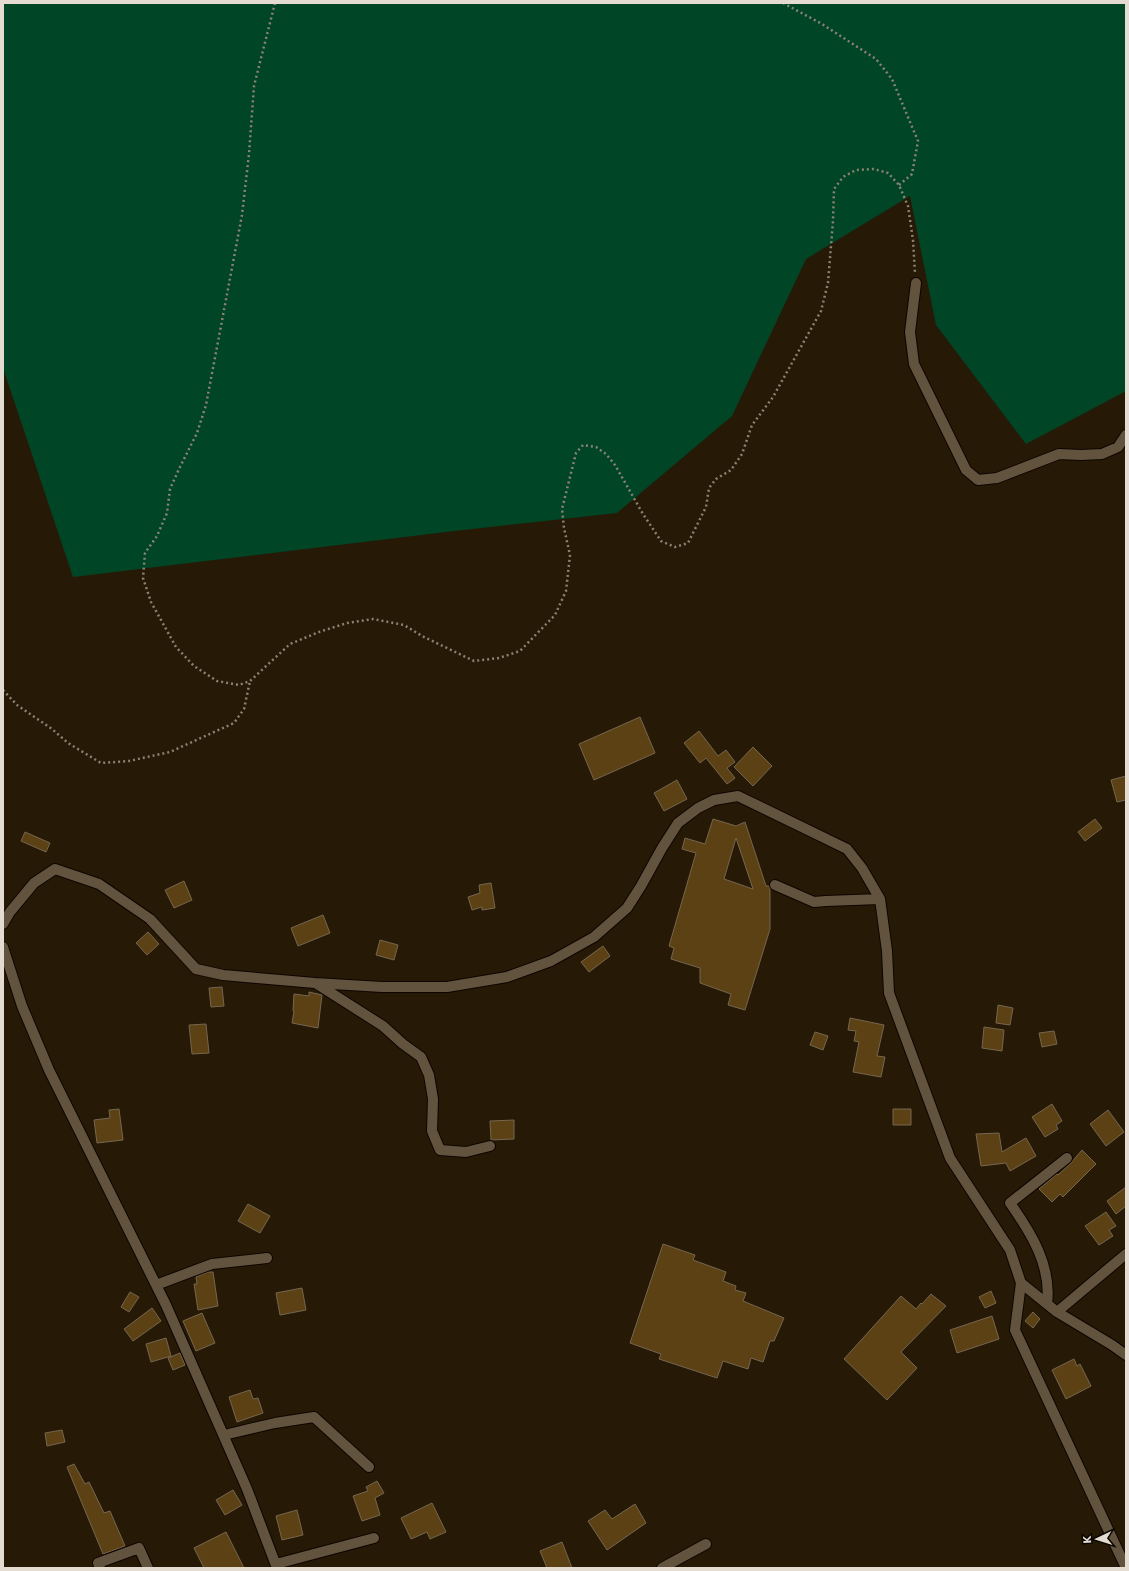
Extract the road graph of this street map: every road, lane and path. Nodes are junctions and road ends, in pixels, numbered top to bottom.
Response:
1 (275, 3) edge
2 (783, 3) edge
3 (899, 185) junction
4 (916, 283) joint
5 (1126, 435) edge
6 (250, 681) junction
7 (3, 690) edge
8 (775, 885) dead end
9 (880, 900) junction
10 (3, 924) edge
11 (3, 948) edge
12 (315, 983) junction
13 (490, 1146) dead end
14 (1067, 1158) dead end
15 (1126, 1254) edge
16 (268, 1258) dead end
17 (1021, 1283) junction
18 (156, 1285) junction
19 (1048, 1304) junction
20 (1058, 1312) junction
21 (1126, 1355) edge
22 (224, 1435) junction
23 (369, 1467) dead end
24 (374, 1538) dead end
25 (706, 1544) dead end
26 (1122, 1548) edge
27 (276, 1566) edge
28 (100, 1568) edge
29 (148, 1568) edge
30 (662, 1568) edge
31 (1126, 1568) edge

1 - 6 path
2 - 3 path
3 - 4 path
3 - 6 path
4 - 5 street
6 - 7 path
8 - 9 street
9 - 12 street
9 - 17 street
10 - 12 street
11 - 18 street
12 - 13 street
14 - 19 street
15 - 20 street
16 - 18 street
17 - 19 street
17 - 26 street
18 - 22 street
19 - 20 street
20 - 21 street
22 - 23 street
22 - 27 street
24 - 27 street
25 - 30 street
26 - 31 street
28 - 29 street

